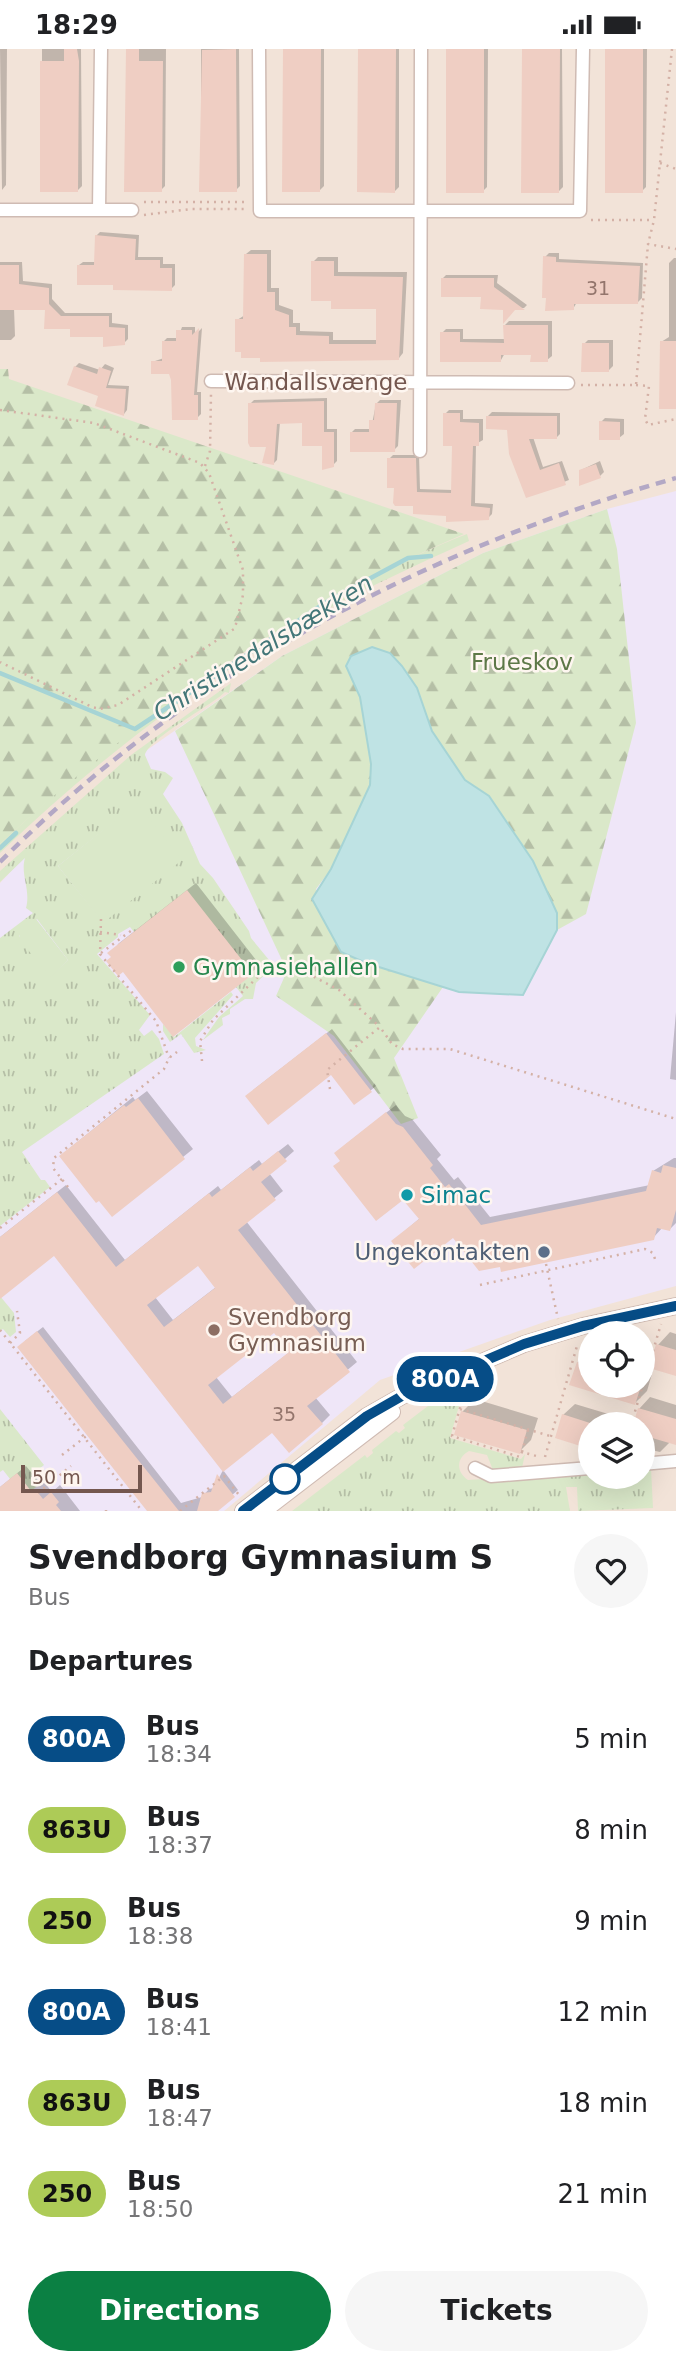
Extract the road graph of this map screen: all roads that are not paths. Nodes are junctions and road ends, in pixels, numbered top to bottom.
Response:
1 (101, 49) edge
2 (259, 49) edge
3 (421, 49) edge
4 (583, 49) edge
5 (135, 206) road end
6 (0, 210) edge
7 (99, 210) junction
8 (419, 210) junction
9 (211, 381) road end
10 (421, 383) junction
11 (568, 383) road end
12 (420, 451) dead end
13 (671, 1307) edge
14 (442, 1381) junction
15 (676, 1461) edge
16 (655, 1463) edge
17 (578, 1467) edge
18 (475, 1468) dead end
19 (242, 1505) edge
20 (263, 1511) edge

1 - 7 street
2 - 8 street
3 - 8 street, Wandallsvænge
4 - 8 street
5 - 7 street
6 - 7 street
8 - 10 street, Wandallsvænge
9 - 10 street, Wandallsvænge
10 - 11 street, Wandallsvænge
10 - 12 street, Wandallsvænge
13 - 14 street
14 - 19 street
14 - 20 street
15 - 16 street
17 - 18 street

